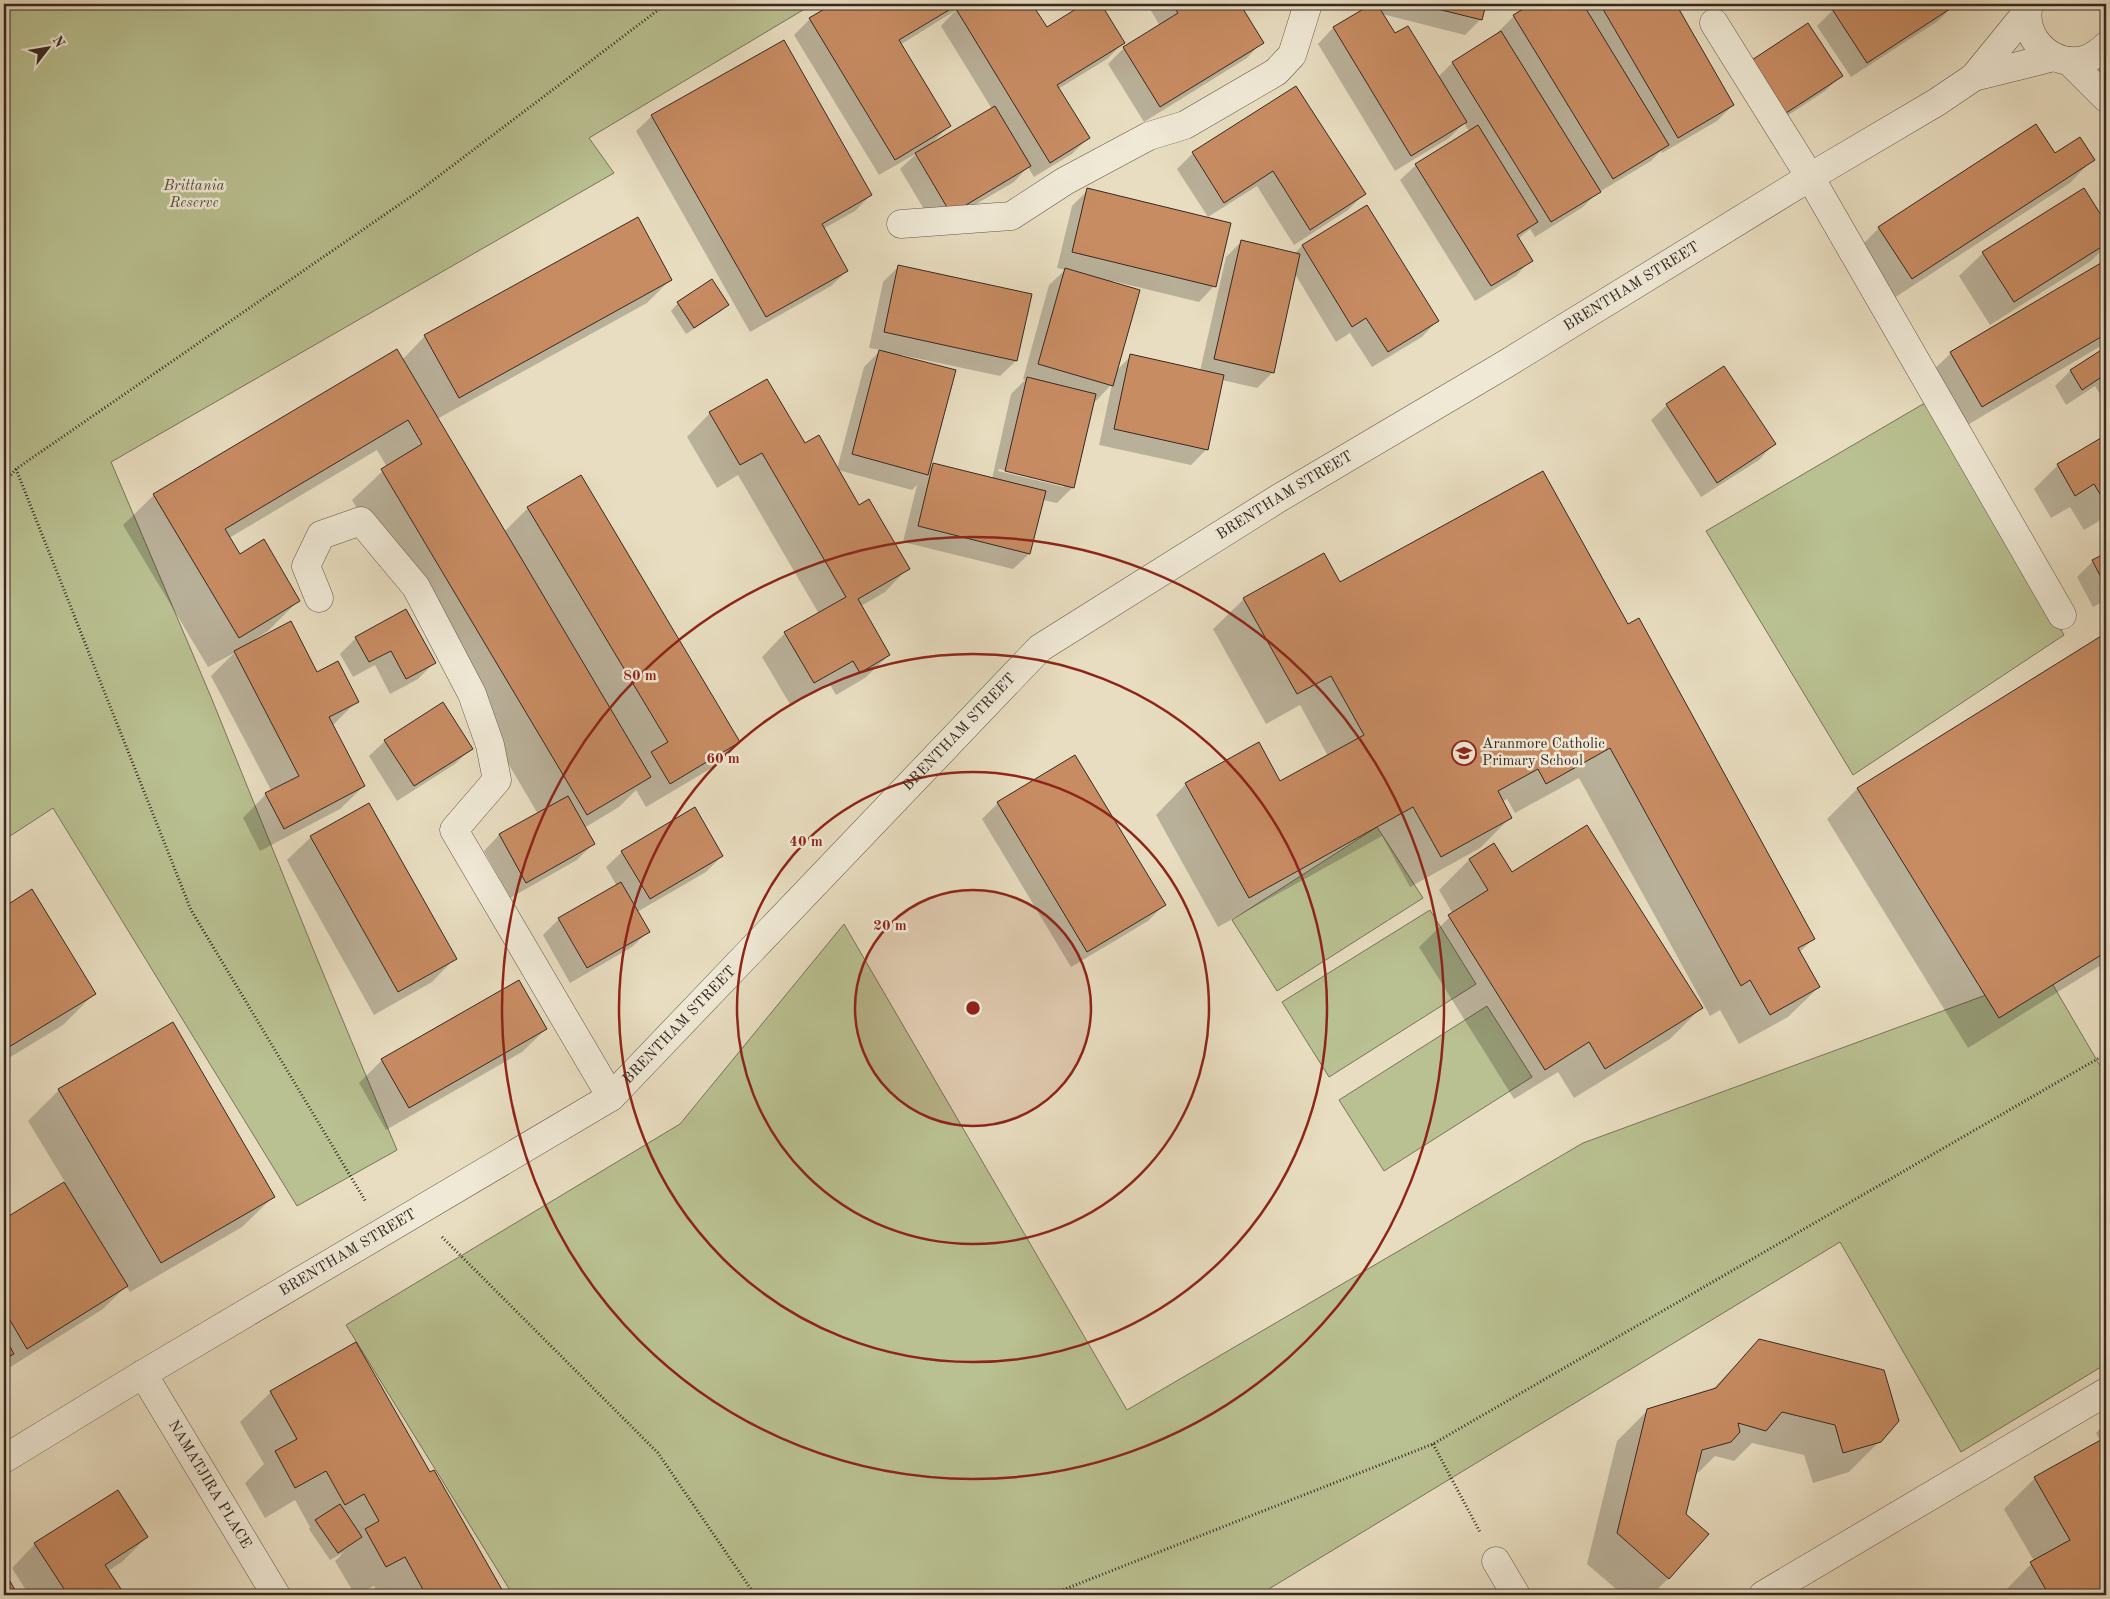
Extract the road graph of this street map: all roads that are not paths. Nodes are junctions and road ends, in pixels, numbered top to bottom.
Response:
1 (1308, 4) edge
2 (2028, 8) edge
3 (1714, 23) dead end
4 (2106, 46) edge
5 (2062, 59) junction
6 (1974, 78) junction
7 (2106, 98) edge
8 (1810, 177) junction
9 (901, 224) dead end
10 (318, 598) dead end
11 (2062, 615) dead end
12 (611, 1097) junction
13 (142, 1374) junction
14 (2106, 1392) edge
15 (4, 1459) edge
16 (1496, 1561) road end
17 (276, 1595) edge
18 (1516, 1595) edge
19 (1762, 1595) edge

1 - 9 street
2 - 5 street
2 - 6 street, BRENTHAM STREET
3 - 8 street
4 - 5 street, BRENTHAM STREET
5 - 6 street, BRENTHAM STREET
5 - 7 street
6 - 8 street, BRENTHAM STREET
8 - 11 street
8 - 12 street, BRENTHAM STREET
10 - 12 street
12 - 13 street, BRENTHAM STREET
13 - 15 street, BRENTHAM STREET
13 - 17 street, NAMATJIRA PLACE
14 - 19 street
16 - 18 street

